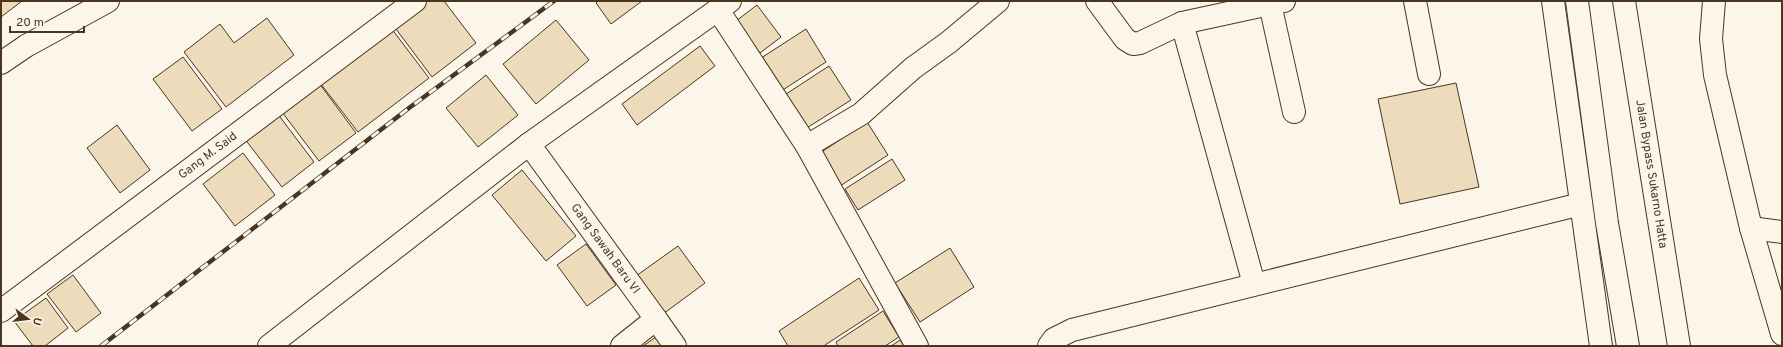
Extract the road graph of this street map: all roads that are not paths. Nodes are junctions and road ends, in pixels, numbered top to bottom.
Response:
1 (108, 1) edge
2 (415, 1) edge
3 (998, 1) edge
4 (1097, 1) edge
5 (1414, 1) edge
6 (1553, 1) edge
7 (1577, 1) edge
8 (1624, 1) edge
9 (1714, 1) edge
10 (1277, 2) edge
11 (724, 5) edge
12 (1182, 23) junction
13 (1, 62) edge
14 (1430, 74) dead end
15 (1294, 112) dead end
16 (529, 144) junction
17 (807, 146) junction
18 (1581, 204) junction
19 (1751, 228) junction
20 (1782, 232) edge
21 (1254, 284) junction
22 (1, 311) edge
23 (656, 319) junction
24 (1782, 334) edge
25 (269, 346) edge
26 (622, 346) edge
27 (675, 346) edge
28 (918, 346) edge
29 (1049, 346) edge
30 (1601, 346) edge
31 (1628, 346) edge
32 (1679, 346) edge

1 - 13 main road
2 - 22 main road, Gang M. Said
3 - 17 main road
4 - 12 main road
5 - 14 main road
6 - 18 main road
7 - 31 main road
8 - 32 main road, Jalan Bypass Sukarno Hatta
9 - 19 main road
10 - 12 main road
10 - 15 main road
11 - 16 main road
11 - 17 main road
12 - 21 main road
16 - 23 main road, Gang Sawah Baru VI
16 - 25 main road
17 - 28 main road
18 - 21 main road
18 - 30 main road
19 - 20 main road
19 - 24 main road
21 - 29 main road
23 - 26 main road
23 - 27 main road, Gang Sawah Baru VI

